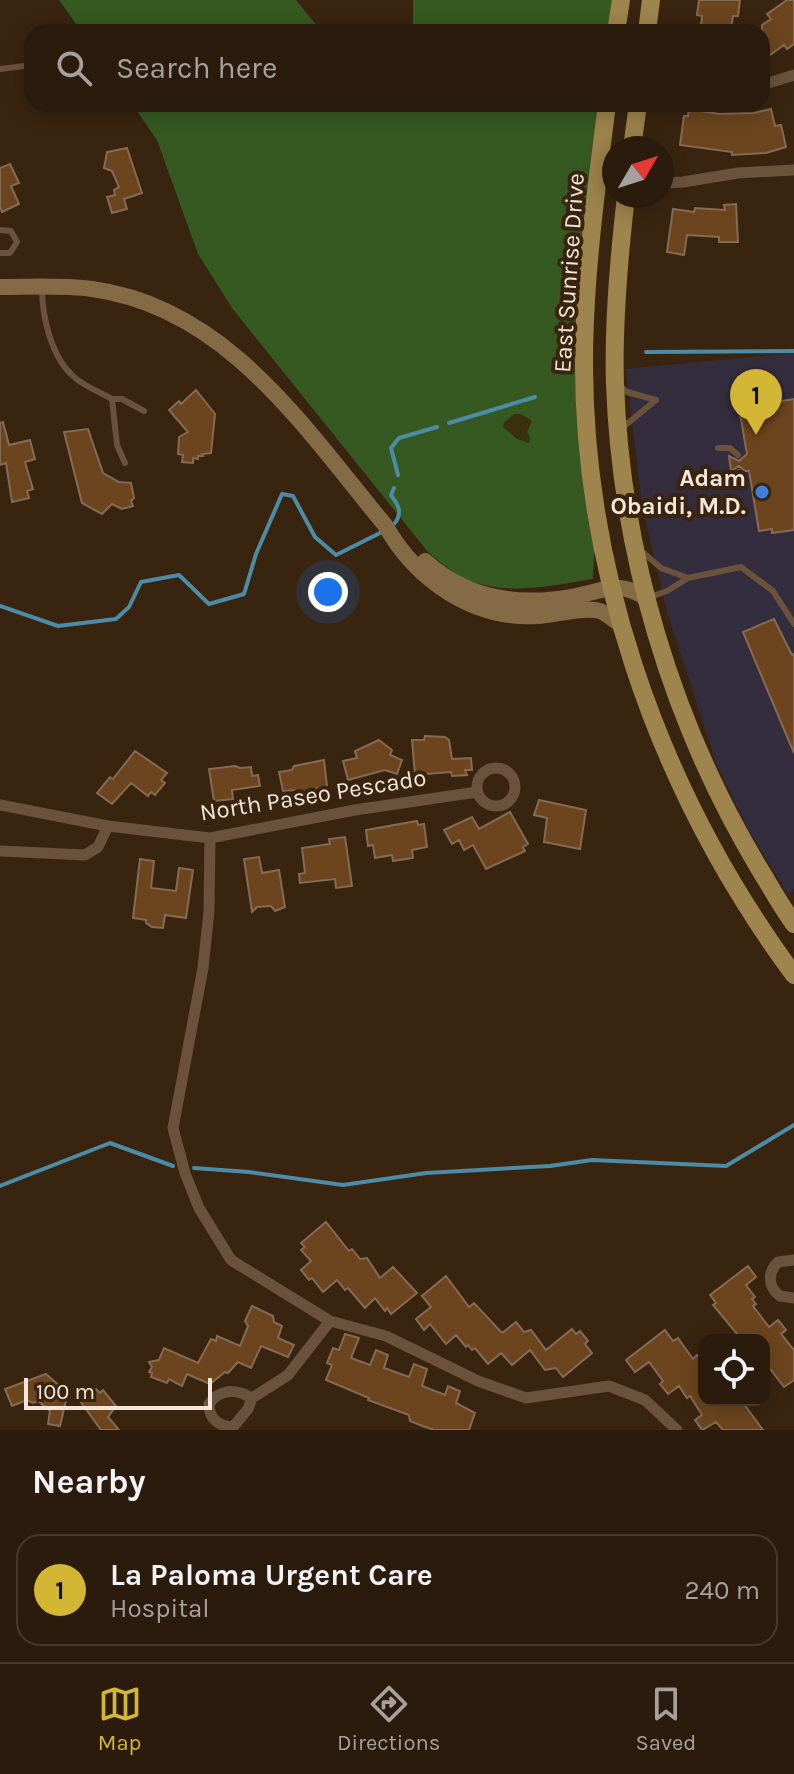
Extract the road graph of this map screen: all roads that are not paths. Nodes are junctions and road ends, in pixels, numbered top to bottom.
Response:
1 (621, 0) edge
2 (651, 0) edge
3 (617, 24) edge
4 (648, 24) edge
5 (24, 66) edge
6 (0, 69) edge
7 (794, 75) edge
8 (770, 82) edge
9 (606, 112) edge
10 (637, 112) edge
11 (634, 136) edge
12 (794, 170) edge
13 (674, 182) edge
14 (625, 208) edge
15 (0, 230) edge
16 (590, 243) junction
17 (620, 245) junction
18 (0, 253) edge
19 (0, 287) edge
20 (42, 287) junction
21 (615, 383) junction
22 (112, 399) junction
23 (144, 411) dead end
24 (619, 431) junction
25 (718, 448) dead end
26 (738, 455) dead end
27 (125, 463) dead end
28 (739, 472) dead end
29 (728, 481) dead end
30 (385, 525) junction
31 (635, 545) junction
32 (688, 578) junction
33 (611, 586) junction
34 (646, 598) junction
35 (794, 624) edge
36 (621, 625) junction
37 (477, 792) dead end
38 (0, 805) edge
39 (108, 826) junction
40 (210, 838) junction
41 (0, 851) edge
42 (792, 921) edge
43 (763, 933) junction
44 (794, 975) edge
45 (794, 1260) edge
46 (794, 1300) edge
47 (330, 1321) junction
48 (252, 1398) dead end
49 (677, 1430) edge

1 - 3 main road
2 - 4 main road
5 - 6 lane
7 - 8 street
9 - 16 main road, East Sunrise Drive
10 - 11 main road
12 - 13 street
14 - 17 main road, East Sunrise Drive
15 - 18 lane
16 - 17 main road
16 - 33 main road, East Sunrise Drive
17 - 21 main road, East Sunrise Drive
19 - 20 street
20 - 22 lane
20 - 30 street
21 - 24 main road, East Sunrise Drive
21 - 24 lane
22 - 23 lane
22 - 27 lane
24 - 31 main road, East Sunrise Drive
25 - 26 lane
28 - 29 lane
30 - 33 street
30 - 36 street
31 - 32 lane
31 - 34 main road, East Sunrise Drive
32 - 34 lane
32 - 35 lane
33 - 34 street
33 - 36 main road, East Sunrise Drive
34 - 42 main road, East Sunrise Drive
36 - 43 main road, East Sunrise Drive
37 - 40 street, North Paseo Pescado
38 - 39 street, North Paseo Pescado
39 - 40 street, North Paseo Pescado
39 - 41 street
40 - 47 street
42 - 43 main road
43 - 44 main road, East Sunrise Drive
45 - 46 street
47 - 48 street
47 - 49 street

